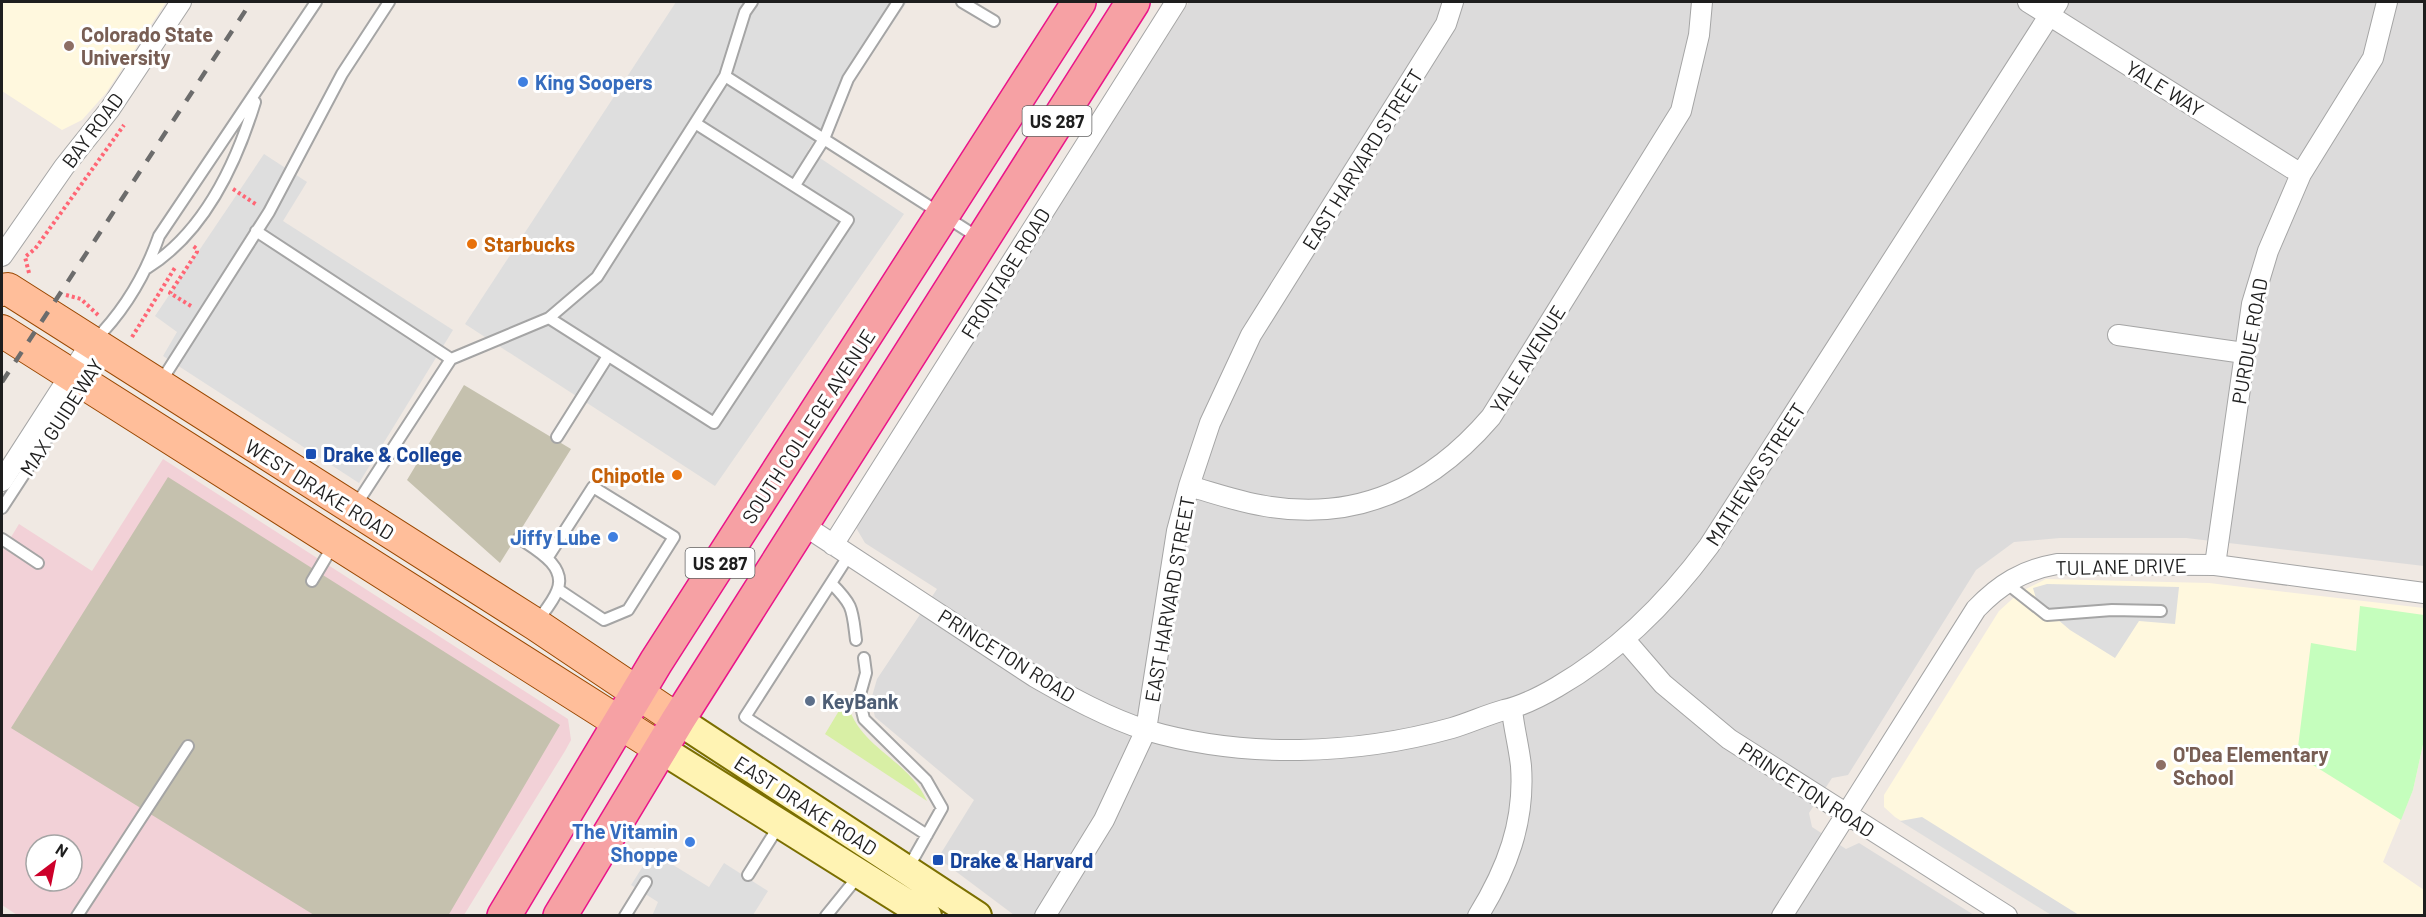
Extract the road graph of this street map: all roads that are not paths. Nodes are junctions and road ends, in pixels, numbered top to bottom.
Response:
1 (181, 2) edge
2 (316, 2) edge
3 (389, 2) edge
4 (752, 2) edge
5 (898, 2) edge
6 (962, 2) edge
7 (1079, 2) edge
8 (1133, 2) edge
9 (1176, 2) edge
10 (1453, 2) edge
11 (1702, 2) edge
12 (2028, 2) edge
13 (2387, 2) edge
14 (2054, 8) edge
15 (994, 21) dead end
16 (725, 76) junction
17 (258, 90) junction
18 (695, 123) junction
19 (824, 139) junction
20 (2301, 174) junction
21 (795, 185) junction
22 (944, 215) junction
23 (256, 231) junction
24 (982, 240) junction
25 (2, 256) edge
26 (147, 268) junction
27 (2, 290) edge
28 (549, 318) junction
29 (2, 331) edge
30 (2118, 335) dead end
31 (102, 339) junction
32 (2244, 353) junction
33 (608, 356) junction
34 (452, 358) junction
35 (77, 379) junction
36 (158, 386) junction
37 (557, 436) dead end
38 (213, 465) junction
39 (2, 481) edge
40 (1189, 486) junction
41 (2, 508) edge
42 (352, 510) junction
43 (802, 524) junction
44 (519, 538) dead end
45 (2, 539) edge
46 (336, 542) junction
47 (841, 550) junction
48 (548, 557) junction
49 (38, 563) dead end
50 (2215, 565) junction
51 (441, 566) junction
52 (312, 581) dead end
53 (2005, 582) junction
54 (831, 583) junction
55 (559, 590) junction
56 (2424, 593) edge
57 (2161, 611) dead end
58 (535, 624) junction
59 (856, 640) dead end
60 (1624, 640) junction
61 (864, 658) dead end
62 (638, 691) junction
63 (1512, 710) junction
64 (678, 720) junction
65 (620, 722) junction
66 (1146, 730) junction
67 (188, 746) dead end
68 (661, 749) junction
69 (1846, 815) junction
70 (780, 824) junction
71 (927, 835) junction
72 (907, 870) junction
73 (860, 874) junction
74 (748, 875) dead end
75 (646, 882) dead end
76 (909, 908) edge
77 (77, 915) edge
78 (504, 915) edge
79 (560, 915) edge
80 (625, 915) edge
81 (826, 915) edge
82 (977, 915) edge
83 (1045, 915) edge
84 (1478, 915) edge
85 (1782, 915) edge
86 (2007, 915) edge

1 - 25 street, BAY ROAD
2 - 17 lane
3 - 23 lane
4 - 16 lane
5 - 19 lane
6 - 15 lane
7 - 22 highway, SOUTH COLLEGE AVENUE / US 287
8 - 24 highway, US 287
9 - 47 street, FRONTAGE ROAD
10 - 40 street, EAST HARVARD STREET
11 - 40 street, YALE AVENUE
12 - 14 street, YALE WAY
13 - 20 street, PURDUE ROAD
14 - 20 street, YALE WAY
14 - 60 street, MATHEWS STREET
16 - 18 lane
16 - 19 lane
17 - 26 lane
17 - 26 lane
18 - 21 lane
18 - 28 lane
19 - 21 lane
19 - 22 lane
20 - 32 street, PURDUE ROAD
21 - 33 lane
22 - 24 lane
22 - 62 highway, SOUTH COLLEGE AVENUE / US 287
23 - 34 lane
23 - 36 lane
24 - 43 highway, US 287
26 - 31 lane
27 - 31 main road, WEST DRAKE ROAD
28 - 33 lane
28 - 34 lane
29 - 35 main road, WEST DRAKE ROAD
30 - 32 street
31 - 35 street
31 - 36 main road, WEST DRAKE ROAD
32 - 50 street, PURDUE ROAD
33 - 37 lane
34 - 42 lane
35 - 38 main road, WEST DRAKE ROAD
35 - 39 street
35 - 41 lane, MAX GUIDEWAY
36 - 42 main road, WEST DRAKE ROAD
38 - 42 main road
38 - 46 main road, WEST DRAKE ROAD
40 - 66 street, EAST HARVARD STREET
42 - 51 main road, WEST DRAKE ROAD
43 - 47 street, PRINCETON ROAD
43 - 64 highway, US 287
44 - 48 lane
45 - 49 lane
46 - 51 main road
46 - 52 lane
46 - 65 main road, WEST DRAKE ROAD
47 - 54 lane
47 - 66 street, PRINCETON ROAD
48 - 55 lane
48 - 55 lane
50 - 53 street, TULANE DRIVE
50 - 56 street, TULANE DRIVE
51 - 58 main road, WEST DRAKE ROAD
53 - 57 lane
53 - 69 street, TULANE DRIVE
54 - 59 lane
54 - 71 lane
55 - 58 lane
58 - 62 main road, WEST DRAKE ROAD
60 - 63 street, MATHEWS STREET
60 - 69 street, PRINCETON ROAD
61 - 71 lane
62 - 64 main road, EAST DRAKE ROAD
62 - 65 highway, SOUTH COLLEGE AVENUE / US 287
63 - 66 street, PRINCETON ROAD
63 - 84 street
64 - 68 highway, US 287
64 - 72 main road, EAST DRAKE ROAD
65 - 68 main road, EAST DRAKE ROAD
65 - 78 highway, SOUTH COLLEGE AVENUE / US 287
66 - 83 street, EAST HARVARD STREET
67 - 77 lane
68 - 70 main road, EAST DRAKE ROAD
68 - 79 highway, US 287
69 - 85 street, TULANE DRIVE
69 - 86 street, PRINCETON ROAD
70 - 73 main road, EAST DRAKE ROAD
70 - 74 lane
71 - 72 lane
72 - 82 main road, EAST DRAKE ROAD
73 - 76 main road, EAST DRAKE ROAD
73 - 81 lane
75 - 80 lane

